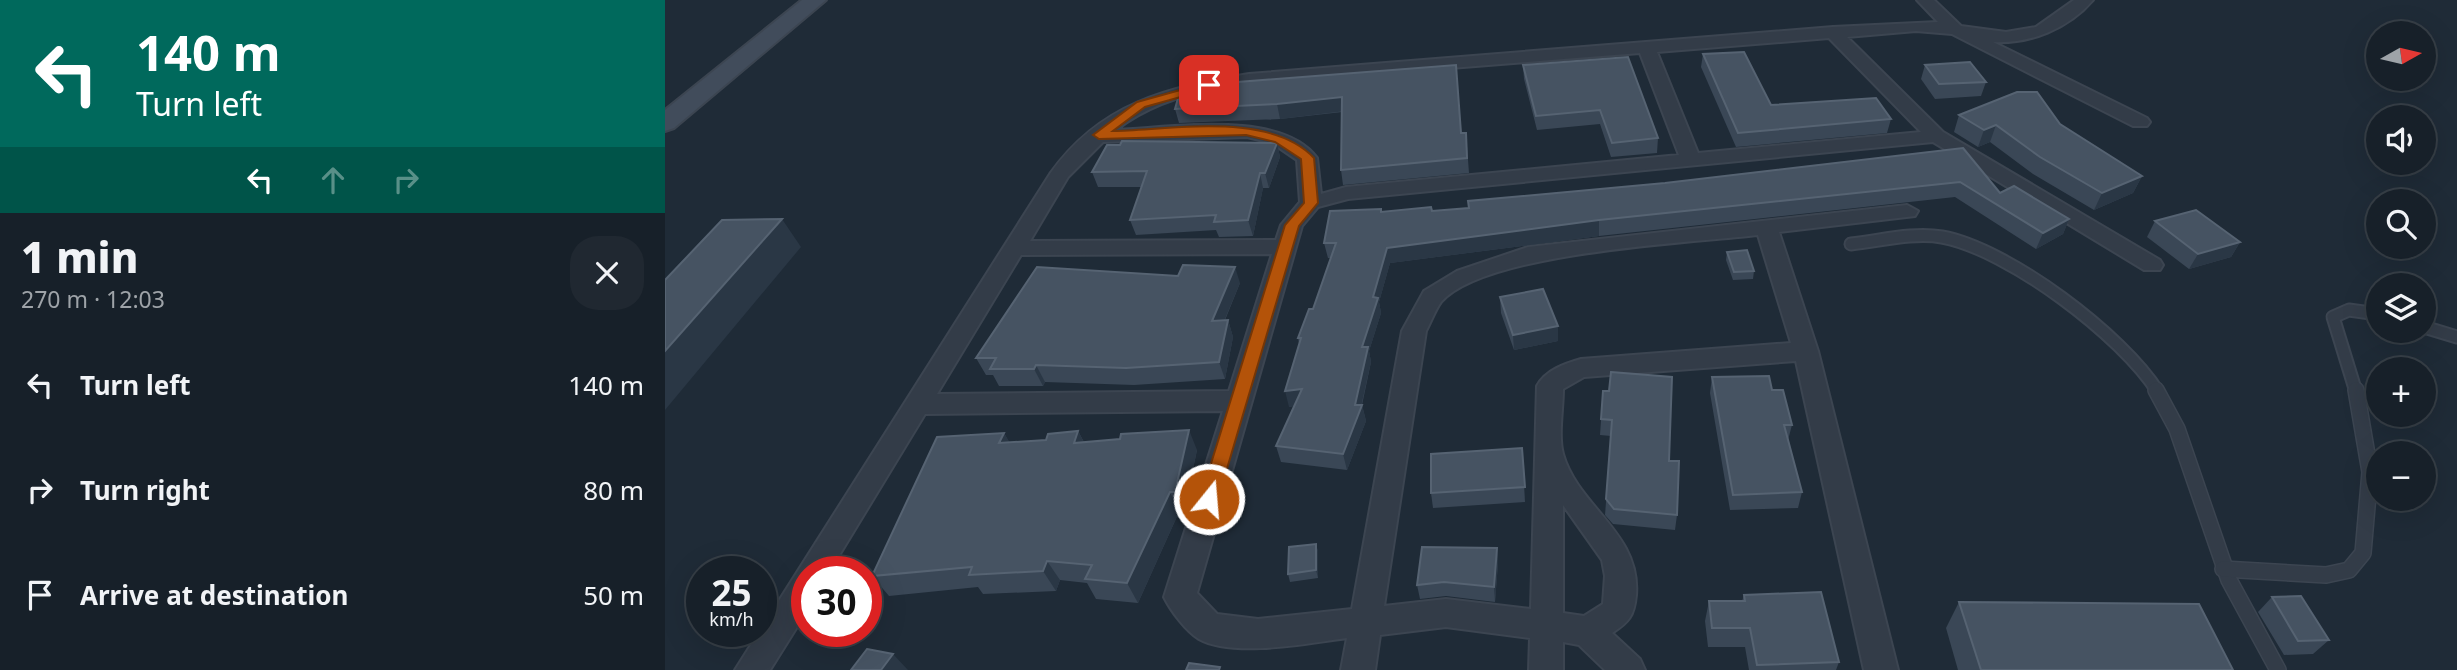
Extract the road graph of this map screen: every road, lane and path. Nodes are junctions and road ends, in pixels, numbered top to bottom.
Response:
1 (815, 0) edge
2 (1924, 0) edge
3 (2085, 0) edge
4 (1954, 29) junction
5 (1833, 32) junction
6 (1647, 48) junction
7 (2140, 122) dead end
8 (665, 123) edge
9 (1099, 135) junction
10 (1935, 136) junction
11 (1691, 161) junction
12 (1311, 203) junction
13 (1907, 211) dead end
14 (1767, 228) junction
15 (1850, 244) dead end
16 (1285, 247) junction
17 (1014, 248) junction
18 (2152, 265) dead end
19 (2366, 312) edge
20 (2436, 331) edge
21 (2457, 337) edge
22 (1806, 351) junction
23 (1238, 401) junction
24 (917, 404) junction
25 (1550, 456) junction
26 (823, 556) edge
27 (2223, 569) junction
28 (791, 608) edge
29 (1368, 622) junction
30 (1547, 628) junction
31 (1587, 631) junction
32 (752, 670) edge
33 (1358, 670) edge
34 (1546, 670) edge
35 (1628, 670) edge
36 (1881, 670) edge
37 (2278, 670) edge

1 - 8 main road
2 - 4 street
3 - 4 street
4 - 5 street
4 - 7 street
5 - 6 street
5 - 10 street
6 - 9 street
6 - 11 street
9 - 12 street
9 - 17 street
10 - 11 street
10 - 18 street
11 - 12 street
12 - 16 street
13 - 14 street
14 - 22 street
14 - 29 street
15 - 27 lane
16 - 17 street
16 - 23 street
17 - 24 street
19 - 27 lane
20 - 21 lane
22 - 25 street
22 - 36 street
23 - 24 street
23 - 29 street
24 - 26 street
25 - 30 street
25 - 31 street
27 - 37 lane
28 - 32 street
29 - 30 street
29 - 33 street
30 - 31 street
30 - 34 street
31 - 35 street

